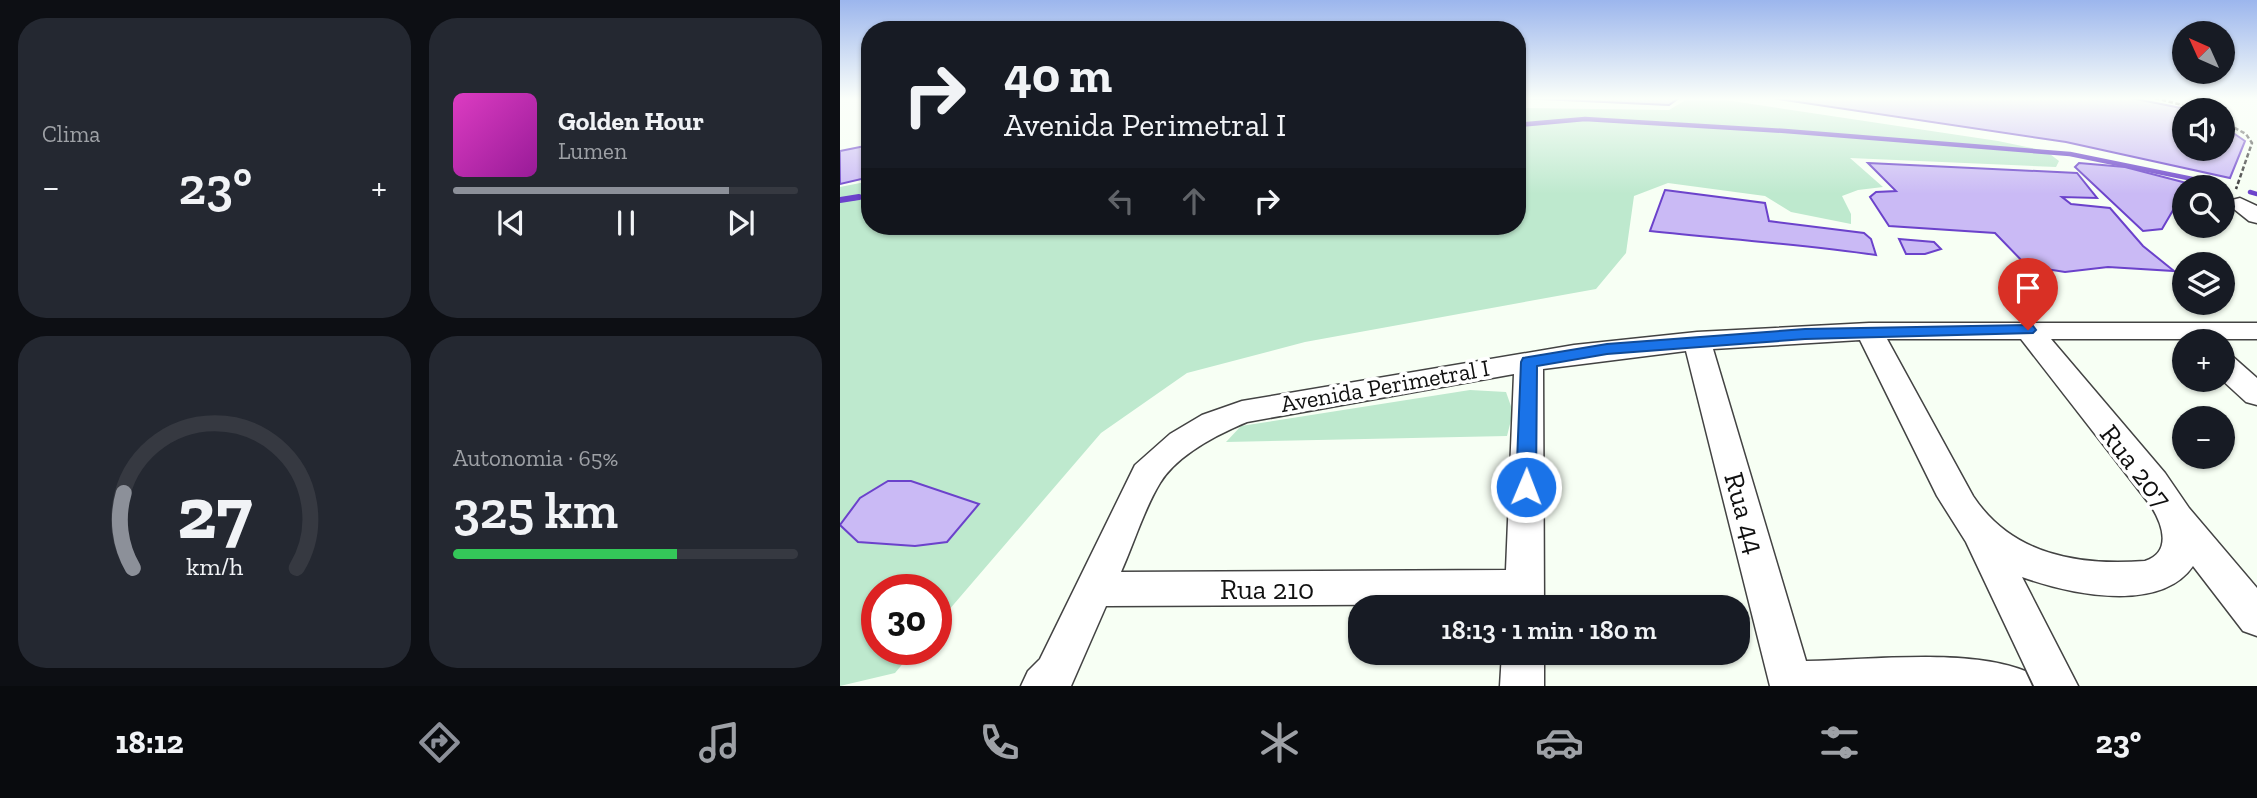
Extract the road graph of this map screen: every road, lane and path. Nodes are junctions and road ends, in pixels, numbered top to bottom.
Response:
1 (2239, 130) edge
2 (2248, 211) edge
3 (2028, 330) junction
4 (1869, 331) junction
5 (2257, 331) edge
6 (2235, 333) edge
7 (2172, 335) edge
8 (1696, 341) junction
9 (1529, 362) junction
10 (2235, 375) edge
11 (2257, 396) edge
12 (2176, 517) junction
13 (1979, 531) junction
14 (1094, 589) junction
15 (1416, 595) edge
16 (1524, 595) edge
17 (2257, 618) edge
18 (1523, 665) edge
19 (1049, 682) edge
20 (1792, 684) edge
21 (1522, 686) edge
22 (2010, 686) edge
23 (2056, 686) edge

1 - 2 path
3 - 4 street, Avenida Perimetral I
3 - 7 street, Avenida Perimetral I
3 - 12 street, Rua 207
4 - 8 street, Avenida Perimetral I
4 - 13 street, Rua 207
5 - 6 street, Avenida Perimetral I
8 - 9 street, Avenida Perimetral I
8 - 20 street, Rua 44
9 - 14 street, Avenida Perimetral I
9 - 16 street
10 - 11 street
12 - 13 street, Rua 207
12 - 17 street
13 - 23 street
14 - 15 street, Rua 210
14 - 19 street, Avenida Perimetral I
18 - 21 street
20 - 22 street

